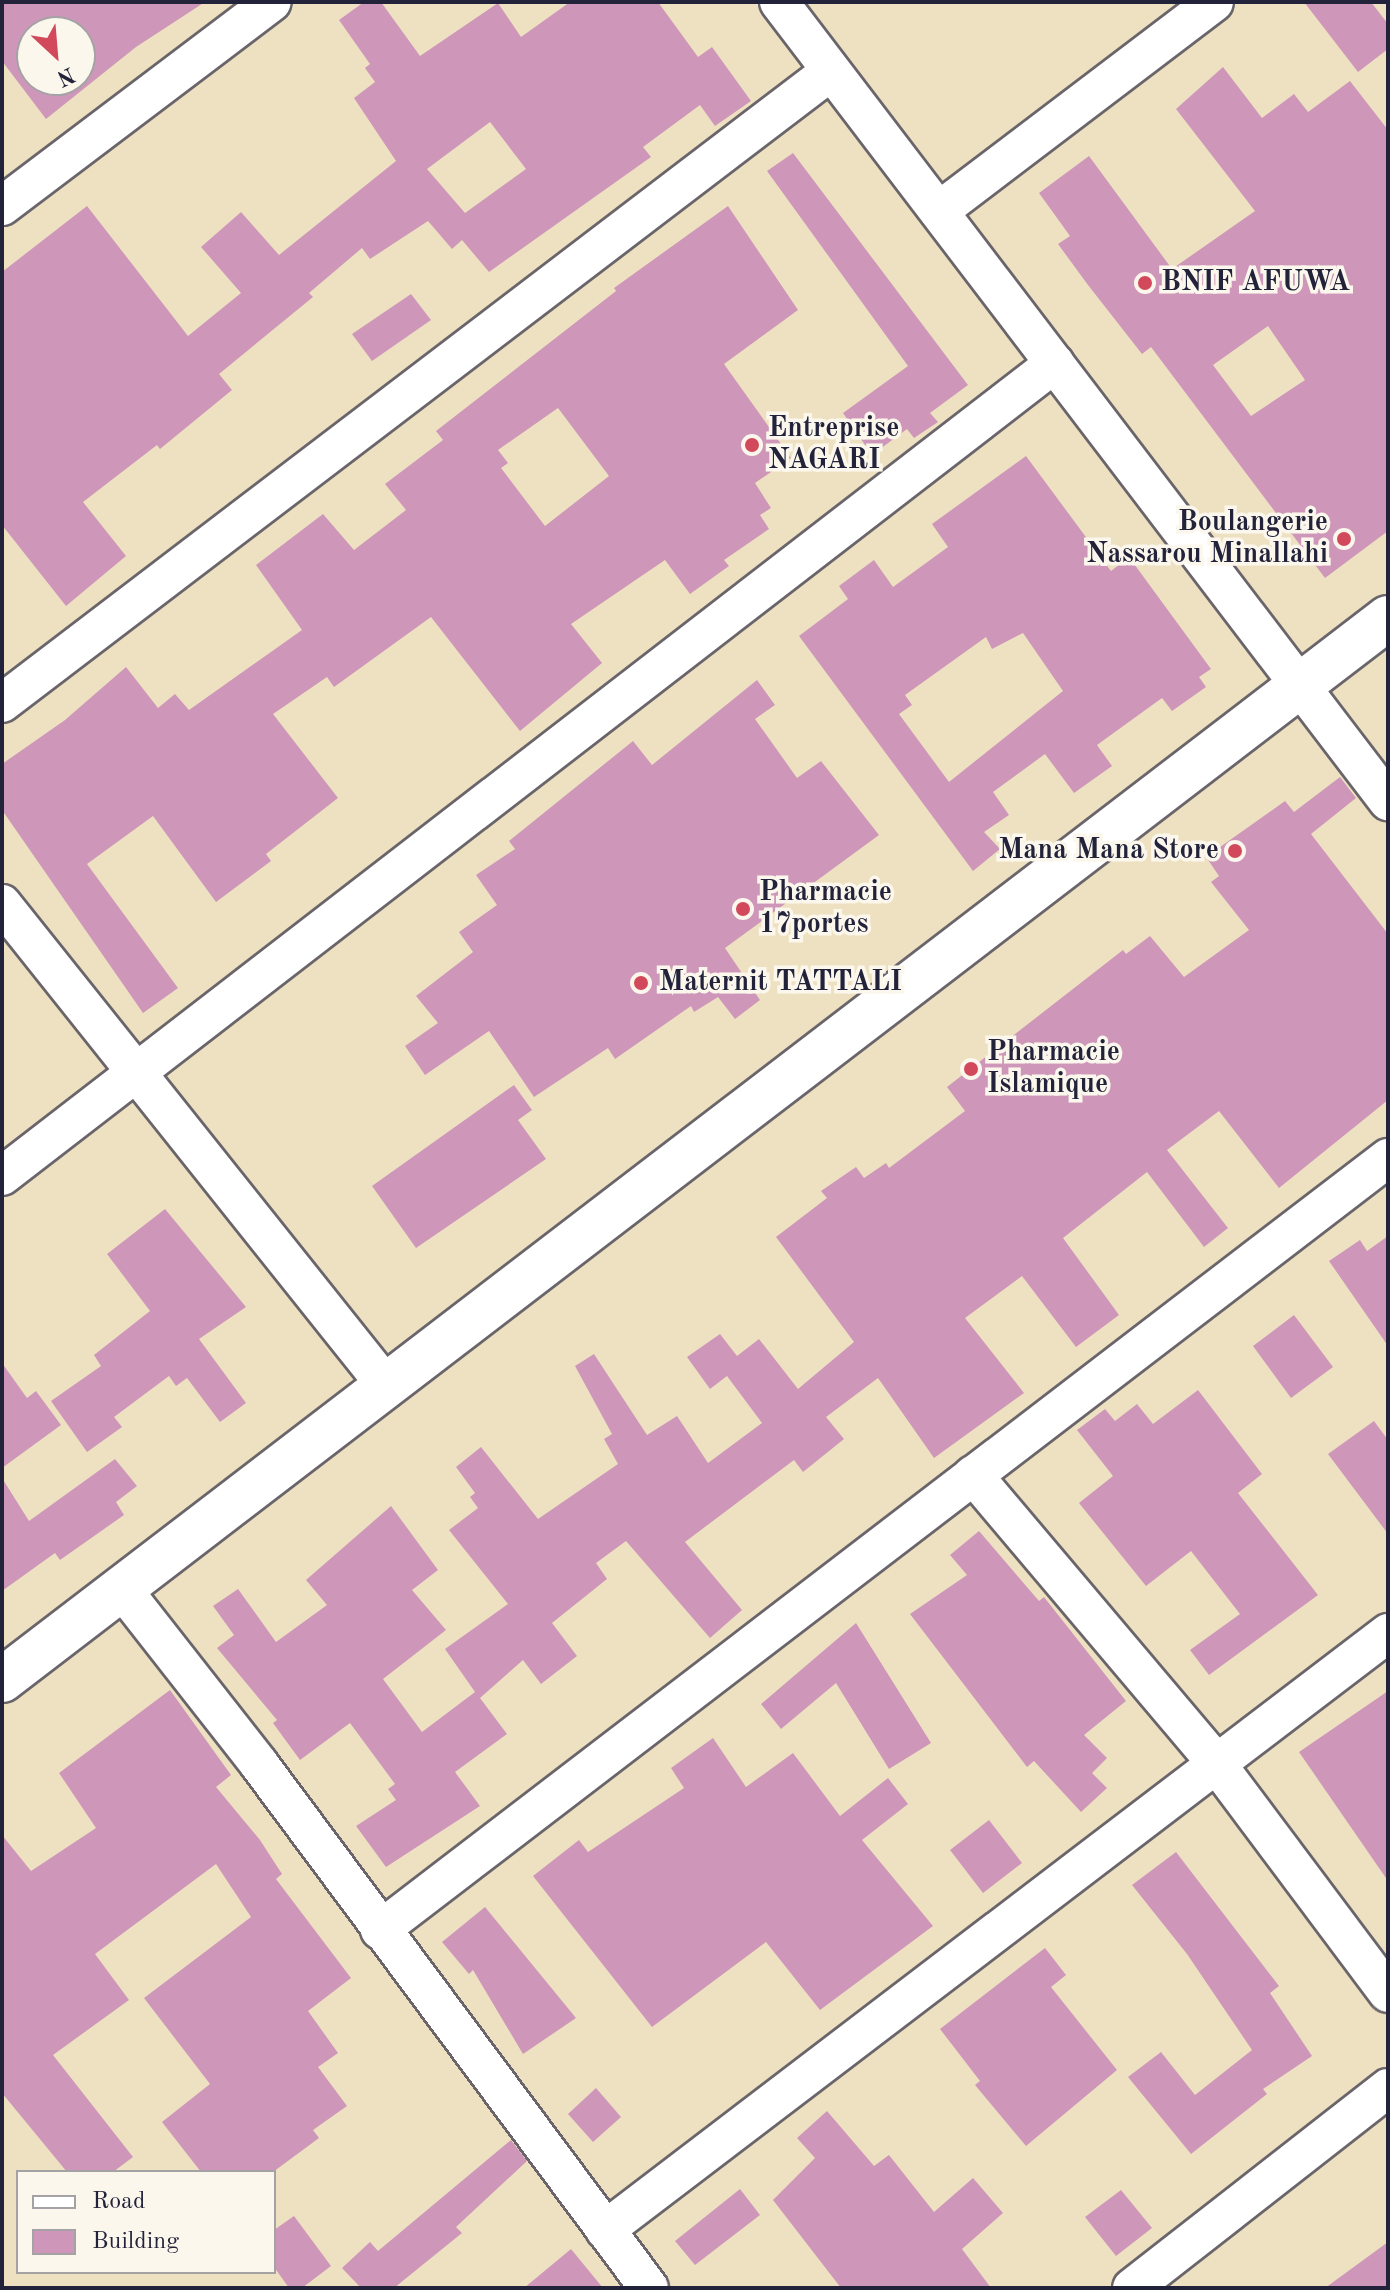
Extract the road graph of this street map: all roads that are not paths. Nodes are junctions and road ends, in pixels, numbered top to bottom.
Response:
1 (272, 2) edge
2 (779, 2) edge
3 (1214, 2) edge
4 (831, 71) junction
5 (8, 188) edge
6 (939, 211) junction
7 (1055, 363) junction
8 (1388, 618) edge
9 (1300, 684) junction
10 (2, 703) edge
11 (1388, 801) edge
12 (2, 904) edge
13 (136, 1076) junction
14 (1388, 1158) edge
15 (2, 1176) edge
16 (384, 1383) junction
17 (973, 1475) junction
18 (122, 1589) junction
19 (1388, 1633) edge
20 (2, 1680) edge
21 (1216, 1763) junction
22 (380, 1930) junction
23 (1388, 1993) edge
24 (1388, 2088) edge
25 (605, 2230) junction
26 (649, 2288) edge
27 (1132, 2288) edge

1 - 5 street
2 - 4 street
3 - 6 street
4 - 6 street
4 - 10 street
6 - 7 street
7 - 9 street
7 - 13 street
8 - 9 street
9 - 11 street
9 - 16 street
12 - 13 street
13 - 15 street
13 - 16 street
14 - 17 street
16 - 18 street
17 - 21 street
17 - 22 street
18 - 20 street
18 - 22 street
19 - 21 street
21 - 23 street
21 - 25 street
22 - 25 street
24 - 27 street
25 - 26 street

